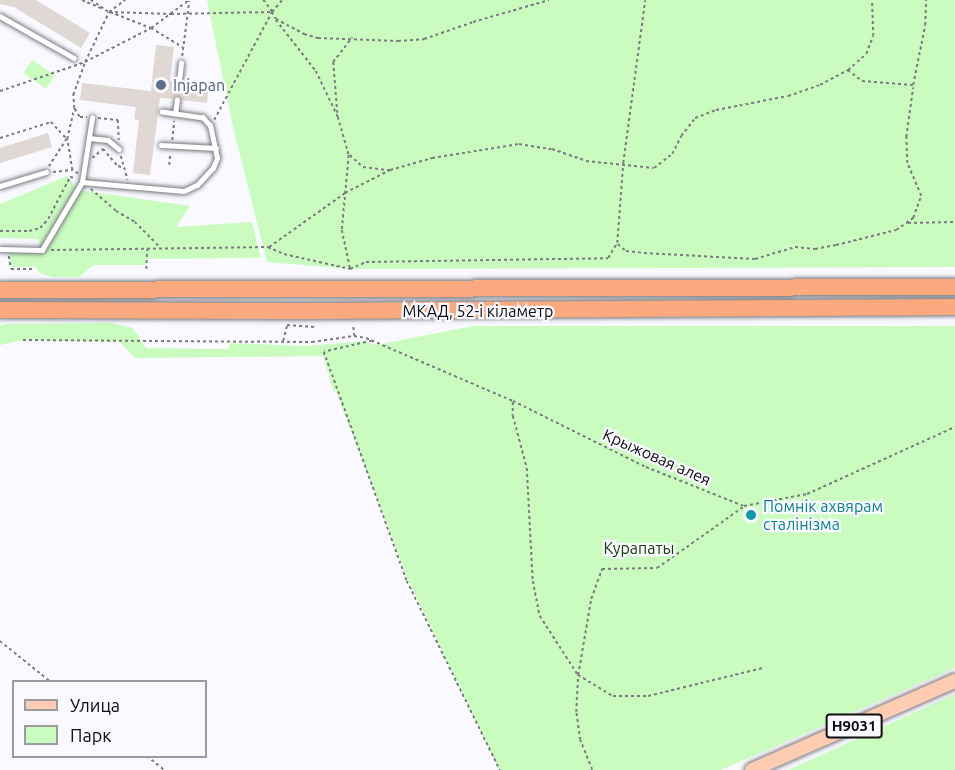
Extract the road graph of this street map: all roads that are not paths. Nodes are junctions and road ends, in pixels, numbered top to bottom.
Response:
1 (0, 16) edge
2 (74, 58) dead end
3 (182, 63) road end
4 (179, 82) dead end
5 (177, 100) dead end
6 (162, 112) dead end
7 (175, 114) junction
8 (92, 118) road end
9 (89, 138) junction
10 (161, 145) dead end
11 (216, 148) junction
12 (119, 149) dead end
13 (46, 172) road end
14 (84, 180) junction
15 (0, 186) edge
16 (0, 249) edge
17 (955, 287) edge
18 (0, 290) edge
19 (955, 307) edge
20 (8, 309) edge
21 (0, 319) edge
22 (955, 681) edge
23 (753, 770) edge

1 - 2 lane
3 - 4 lane
5 - 7 lane
6 - 7 lane
7 - 11 lane
8 - 9 lane
9 - 12 lane
9 - 14 lane
10 - 11 lane
11 - 14 lane
13 - 15 lane
14 - 16 lane
17 - 18 highway, МКАД, 52-і кіламетр
19 - 20 highway, МКАД, 52-і кіламетр
20 - 21 highway
22 - 23 main road, Н9031

